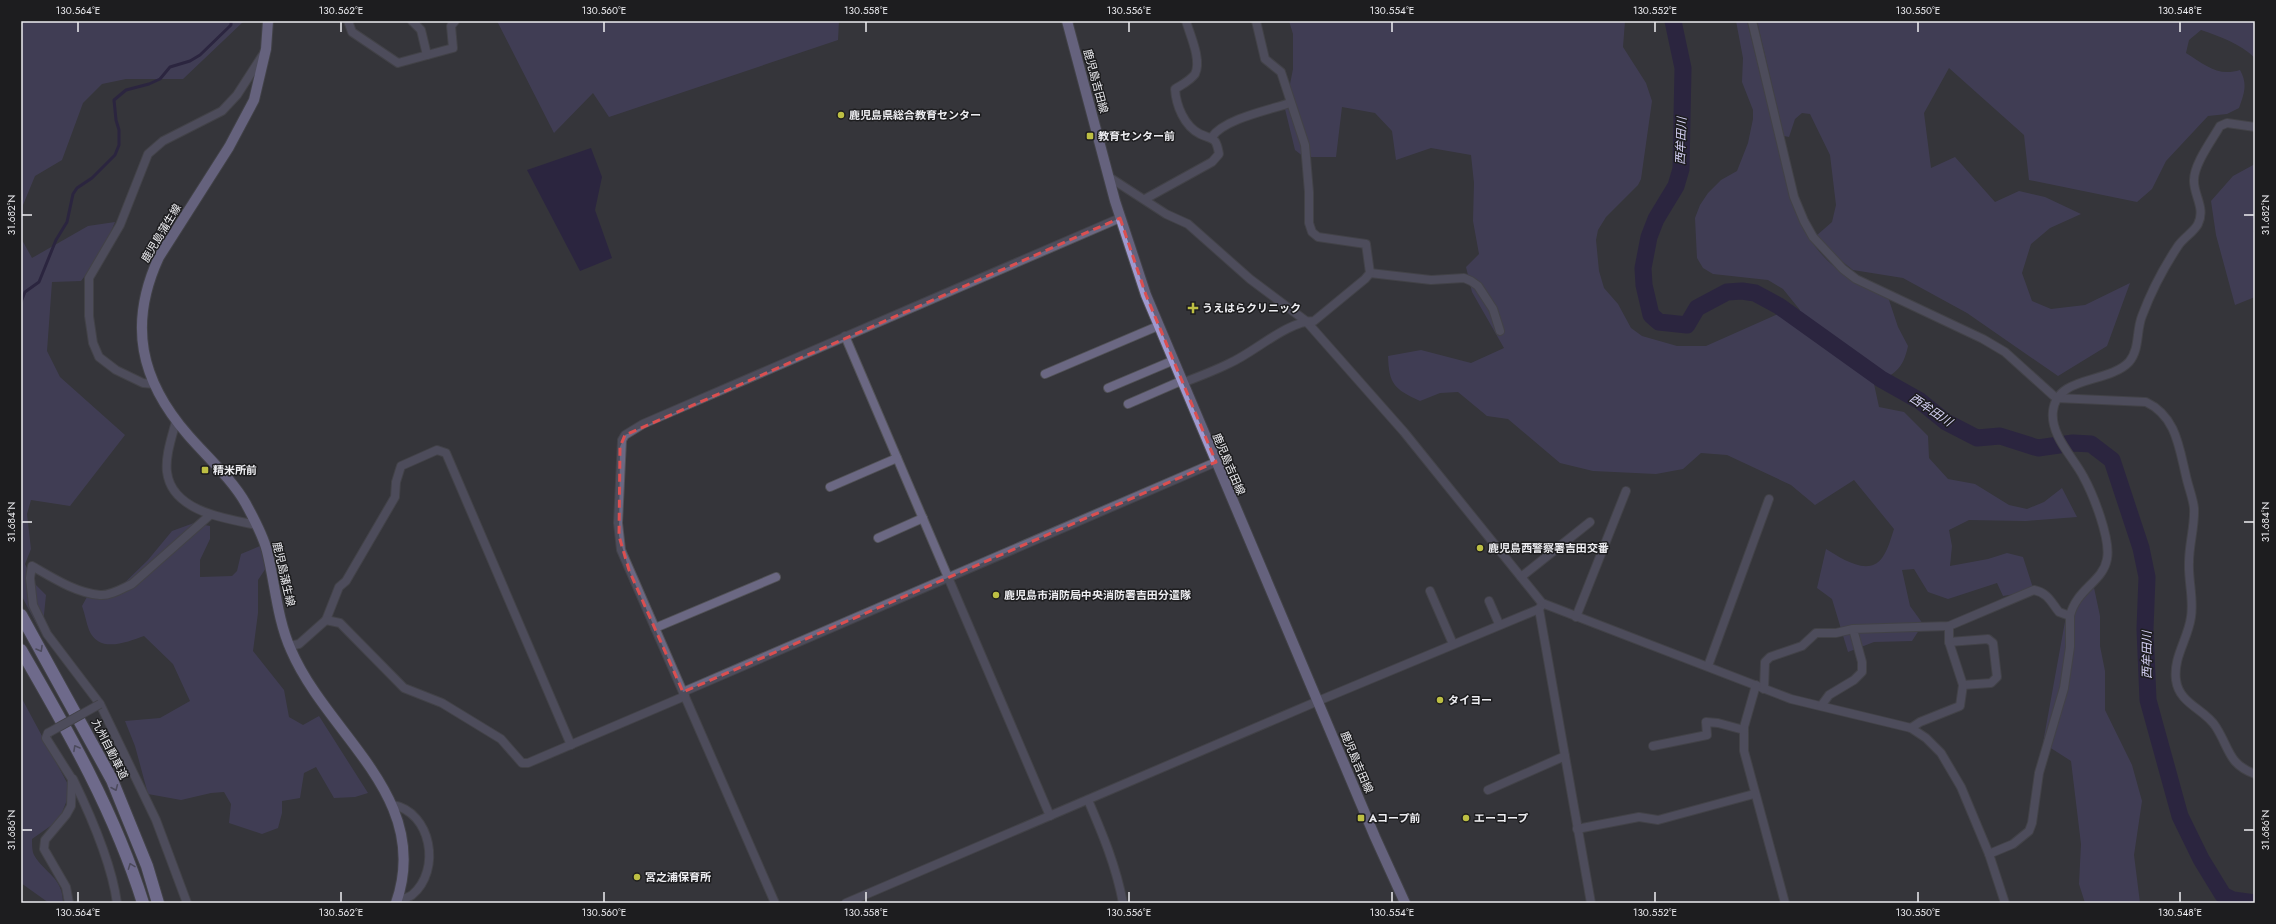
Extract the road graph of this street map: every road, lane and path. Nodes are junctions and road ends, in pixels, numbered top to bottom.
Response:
1 (268, 21) edge
2 (348, 21) edge
3 (412, 21) edge
4 (455, 21) edge
5 (1067, 21) edge
6 (1186, 21) edge
7 (1256, 21) edge
8 (1752, 21) edge
9 (266, 49) junction
10 (427, 55) junction
11 (1290, 103) junction
12 (2255, 127) edge
13 (1212, 137) junction
14 (1109, 177) junction
15 (1145, 199) junction
16 (1120, 218) junction
17 (1370, 273) junction
18 (1306, 321) junction
19 (1158, 326) junction
20 (1500, 331) dead end
21 (845, 336) junction
22 (1172, 361) junction
23 (1045, 374) dead end
24 (1181, 382) junction
25 (154, 384) junction
26 (1108, 388) dead end
27 (2056, 398) junction
28 (1128, 404) dead end
29 (176, 420) junction
30 (897, 458) junction
31 (1216, 462) junction
32 (830, 487) dead end
33 (1626, 491) dead end
34 (1770, 499) dead end
35 (210, 516) junction
36 (923, 518) junction
37 (1590, 522) dead end
38 (257, 524) junction
39 (878, 538) dead end
40 (776, 577) dead end
41 (948, 577) junction
42 (1521, 577) junction
43 (1430, 591) dead end
44 (1490, 601) dead end
45 (1540, 606) junction
46 (21, 615) edge
47 (2070, 616) junction
48 (1576, 618) junction
49 (326, 620) junction
50 (1498, 624) junction
51 (1949, 626) junction
52 (655, 628) junction
53 (1853, 630) junction
54 (1949, 642) junction
55 (1453, 644) junction
56 (289, 646) junction
57 (21, 650) edge
58 (1708, 666) junction
59 (1963, 685) junction
60 (1760, 687) junction
61 (684, 694) junction
62 (1318, 701) junction
63 (100, 704) junction
64 (1821, 706) junction
65 (1911, 728) junction
66 (1744, 730) junction
67 (571, 744) junction
68 (1652, 746) dead end
69 (1565, 756) junction
70 (2255, 774) edge
71 (72, 779) junction
72 (1488, 790) dead end
73 (1754, 794) junction
74 (1088, 800) junction
75 (393, 805) junction
76 (1050, 816) junction
77 (1577, 829) junction
78 (1989, 854) junction
79 (397, 902) edge
80 (69, 903) edge
81 (117, 903) edge
82 (143, 903) edge
83 (158, 903) edge
84 (187, 903) edge
85 (775, 903) edge
86 (846, 903) edge
87 (1123, 903) edge
88 (1405, 903) edge
89 (1591, 903) edge
90 (1785, 903) edge
91 (2005, 903) edge

1 - 9 main road, 鹿児島蒲生線
2 - 10 street
3 - 10 street
4 - 10 street
5 - 14 main road, 鹿児島吉田線
6 - 13 street
7 - 11 street
8 - 27 street
9 - 25 main road, 鹿児島蒲生線
9 - 25 street
11 - 13 street
11 - 17 street
12 - 27 street
13 - 15 street
14 - 15 street
14 - 16 main road, 鹿児島吉田線
15 - 18 street
16 - 19 main road, 鹿児島吉田線
16 - 21 street
17 - 18 street
17 - 20 street
18 - 24 street
18 - 42 street
19 - 22 main road, 鹿児島吉田線
19 - 23 street
21 - 30 street
21 - 52 street
22 - 24 main road, 鹿児島吉田線
22 - 26 street
24 - 28 street
24 - 31 main road, 鹿児島吉田線
25 - 29 main road, 鹿児島蒲生線
27 - 47 street
27 - 70 street
29 - 35 street
29 - 38 main road, 鹿児島蒲生線
30 - 32 street
30 - 36 street
31 - 41 street
31 - 62 main road, 鹿児島吉田線
33 - 48 street
34 - 58 street
35 - 38 street
35 - 63 street
36 - 39 street
36 - 41 street
37 - 42 street
38 - 56 main road, 鹿児島蒲生線
40 - 52 street
41 - 61 street
41 - 76 street
42 - 45 street
43 - 55 street
44 - 50 street
45 - 48 street
45 - 50 street
45 - 69 street
46 -> 83 highway, 九州自動車道
47 - 51 street
47 - 78 street
48 - 58 street
49 - 56 street
49 - 67 street
49 - 67 street
50 - 55 street
51 - 53 street
51 - 54 street
52 - 61 street
53 - 60 street
53 - 64 street
54 - 59 street
54 - 59 street
55 - 62 street
56 - 75 main road, 鹿児島蒲生線
82 -> 57 highway
58 - 60 street
59 - 65 street
60 - 64 street
60 - 66 street
61 - 67 street
61 - 85 street
62 - 74 street
62 - 88 main road, 鹿児島吉田線
63 - 71 street, bridge
63 - 84 street
64 - 65 street
65 - 78 street
66 - 68 street
66 - 73 street
69 - 72 street
69 - 77 street
71 - 80 street
71 - 81 street
73 - 77 street
73 - 90 street
74 - 76 street
74 - 87 street
75 - 79 main road, 鹿児島蒲生線
75 - 79 street
76 - 86 street
77 - 89 street
78 - 91 street

